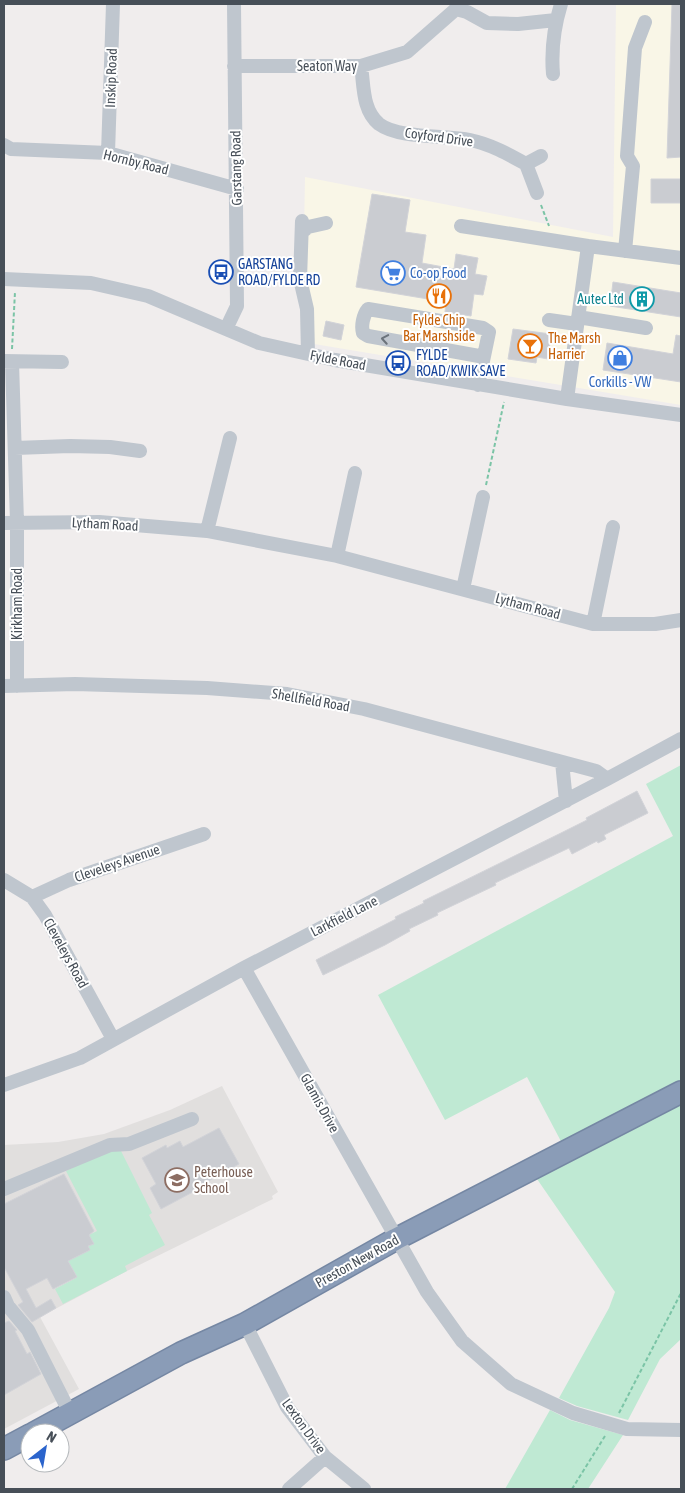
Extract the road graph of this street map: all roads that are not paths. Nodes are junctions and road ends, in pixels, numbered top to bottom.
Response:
1 (114, 4) edge
2 (234, 4) edge
3 (561, 4) edge
4 (456, 7) edge
5 (556, 20) junction
6 (646, 22) dead end
7 (234, 66) junction
8 (362, 66) junction
9 (553, 74) dead end
10 (4, 145) edge
11 (108, 153) junction
12 (541, 156) dead end
13 (526, 164) junction
14 (237, 189) junction
15 (537, 193) road end
16 (326, 223) dead end
17 (461, 226) dead end
18 (588, 246) junction
19 (625, 251) junction
20 (681, 258) edge
21 (10, 279) edge
22 (549, 320) dead end
23 (578, 320) junction
24 (646, 328) dead end
25 (226, 329) junction
26 (308, 354) junction
27 (483, 361) junction
28 (8, 362) edge
29 (62, 362) dead end
30 (478, 385) junction
31 (567, 399) junction
32 (681, 415) edge
33 (230, 438) dead end
34 (15, 448) junction
35 (140, 451) dead end
36 (355, 473) dead end
37 (483, 497) road end
38 (11, 523) edge
39 (613, 526) dead end
40 (207, 531) junction
41 (337, 556) junction
42 (463, 589) junction
43 (681, 620) edge
44 (593, 624) junction
45 (10, 686) edge
46 (681, 739) edge
47 (562, 762) junction
48 (608, 779) junction
49 (566, 801) junction
50 (204, 834) dead end
51 (4, 880) edge
52 (32, 897) junction
53 (244, 968) junction
54 (113, 1039) junction
55 (4, 1085) edge
56 (681, 1092) edge
57 (192, 1118) dead end
58 (4, 1189) edge
59 (396, 1239) junction
60 (4, 1297) edge
61 (245, 1324) junction
62 (70, 1414) junction
63 (53, 1423) edge
64 (681, 1430) edge
65 (20, 1440) edge
66 (4, 1449) edge
67 (325, 1457) junction
68 (289, 1489) edge
69 (364, 1489) edge

1 - 11 street, Inskip Road
2 - 7 street, Garstang Road
3 - 5 street
4 - 5 street
4 - 8 street, Seaton Way
5 - 9 street
6 - 19 street
7 - 8 street, Seaton Way
7 - 14 street, Garstang Road
8 - 13 street, Coyford Drive
10 - 11 street, Hornby Road
11 - 14 street, Hornby Road
12 - 13 street
13 - 15 street
14 - 25 street, Garstang Road
16 - 26 street
17 - 18 street
18 - 19 street
18 - 23 street
19 - 20 street
21 - 25 street, Fylde Road
22 - 23 street
23 - 24 street
23 - 31 street
25 - 26 street, Fylde Road
26 - 30 street, Fylde Road
27 -> 27 street
27 - 30 street
28 - 29 street
28 - 34 street, Kirkham Road
30 - 31 street, Fylde Road
31 - 32 street, Fylde Road
33 - 40 street
34 - 35 street
34 - 38 street, Kirkham Road
36 - 41 street
37 - 42 street
38 - 40 street, Lytham Road
38 - 45 street, Kirkham Road
39 - 44 street
40 - 41 street, Lytham Road
41 - 42 street, Lytham Road
42 - 44 street, Lytham Road
43 - 44 street, Lytham Road
45 - 47 street, Shellfield Road
46 - 48 street, Larkfield Lane
47 - 48 street, Shellfield Road
47 - 49 street
48 - 49 street, Larkfield Lane
49 - 53 street, Larkfield Lane
50 - 52 street, Cleveleys Avenue
51 - 52 street, Cleveleys Road
52 - 54 street, Cleveleys Road
53 - 54 street, Larkfield Lane
53 - 59 street, Glamis Drive
54 - 55 street, Larkfield Lane
56 - 59 highway, Preston New Road
57 - 58 street
59 - 61 highway, Preston New Road
59 - 64 street, Glamis Drive
60 - 62 street
61 - 62 highway, Preston New Road
61 - 67 street, Lexton Drive
62 - 63 highway, Preston New Road
65 - 66 highway
67 - 68 street
67 - 69 street, Lexton Drive

